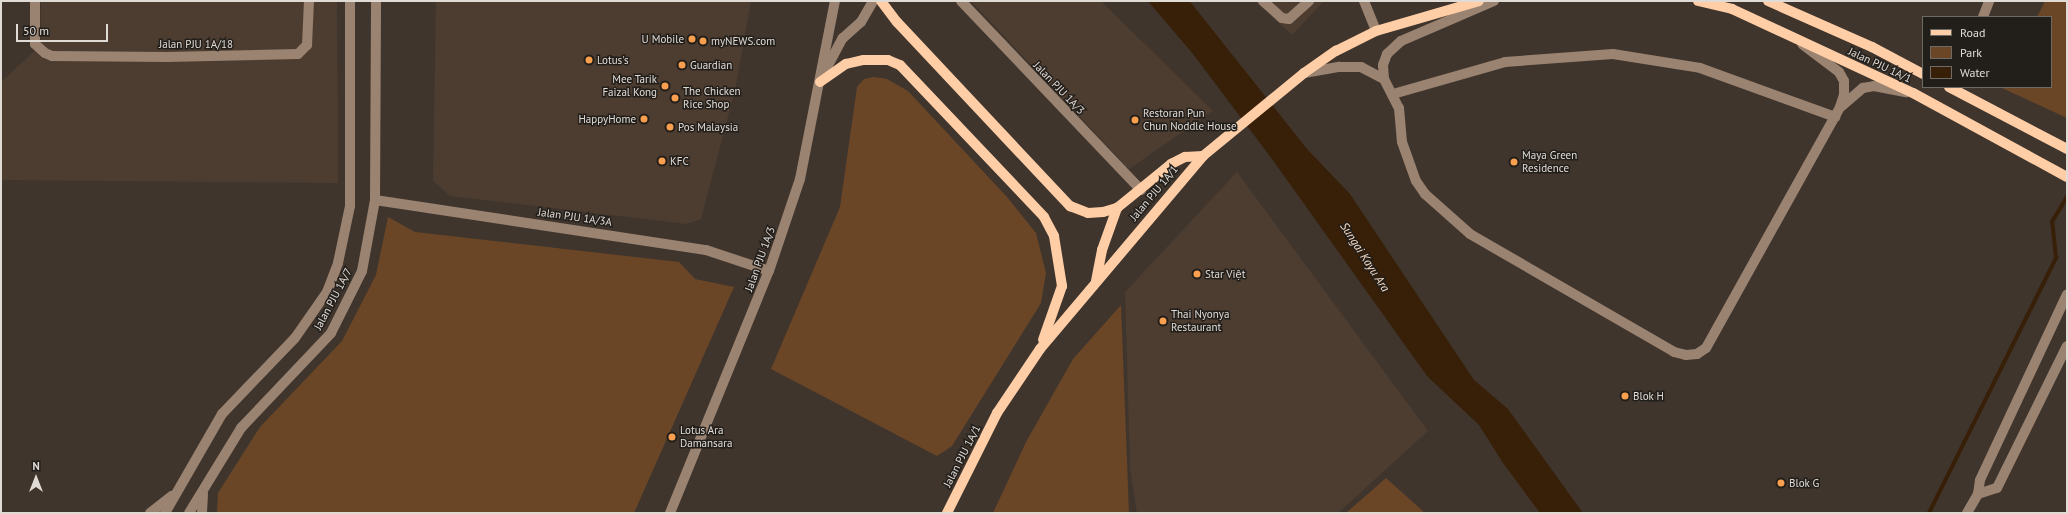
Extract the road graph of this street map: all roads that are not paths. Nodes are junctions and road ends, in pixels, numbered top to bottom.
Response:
1 (35, 1) edge
2 (309, 1) edge
3 (350, 1) edge
4 (376, 1) edge
5 (835, 1) edge
6 (873, 1) edge
7 (881, 1) edge
8 (961, 1) edge
9 (1263, 1) edge
10 (1309, 1) edge
11 (1364, 1) edge
12 (1479, 1) edge
13 (1494, 1) edge
14 (1698, 1) edge
15 (1713, 1) edge
16 (1768, 1) edge
17 (1989, 1) edge
18 (1732, 9) junction
19 (1983, 16) edge
20 (1376, 31) junction
21 (1795, 39) junction
22 (1304, 73) junction
23 (1922, 73) edge
24 (1384, 79) junction
25 (820, 82) junction
26 (1951, 88) edge
27 (1913, 93) junction
28 (1393, 94) junction
29 (1840, 107) junction
30 (1835, 117) junction
31 (2067, 149) edge
32 (1205, 154) junction
33 (2063, 175) edge
34 (2067, 183) edge
35 (1141, 190) junction
36 (375, 200) junction
37 (1117, 208) junction
38 (769, 271) junction
39 (1096, 282) junction
40 (2067, 294) edge
41 (2067, 346) edge
42 (1040, 348) junction
43 (204, 488) junction
44 (176, 494) junction
45 (1978, 494) junction
46 (150, 513) edge
47 (165, 513) edge
48 (189, 513) edge
49 (202, 513) edge
50 (670, 513) edge
51 (947, 513) edge
52 (1967, 513) edge

1 - 2 street, Jalan PJU 1A/18
3 - 44 street, Jalan PJU 1A/7
4 - 36 street, Jalan PJU 1A/7
5 - 25 street, Jalan PJU 1A/3
6 - 25 street
7 - 37 main road
8 - 35 street, Jalan PJU 1A/3
9 - 10 street
11 - 20 street
12 - 20 main road, Jalan PJU 1A/1
13 - 24 street
14 - 18 main road, Jalan PJU 1A/1
15 - 18 street
16 - 23 main road, Jalan PJU 1A/1
17 - 19 street
18 - 21 main road, Jalan PJU 1A/1
20 - 22 main road, Jalan PJU 1A/1
21 - 27 main road, Jalan PJU 1A/1
21 - 29 street
22 - 24 street
22 - 32 main road, Jalan PJU 1A/1
24 - 28 street
25 - 38 street, Jalan PJU 1A/3
25 - 42 main road
26 - 31 main road
27 - 29 street
27 - 33 main road, Jalan PJU 1A/1
28 - 30 street
28 - 30 street
29 - 30 street
32 - 35 main road
32 - 39 main road, Jalan PJU 1A/1
33 - 34 main road
35 - 37 main road
36 - 38 street, Jalan PJU 1A/3A
36 - 43 street, Jalan PJU 1A/7
37 - 39 main road
38 - 50 street, Jalan PJU 1A/3
39 - 42 main road, Jalan PJU 1A/1
40 - 45 street
41 - 45 street
42 - 51 main road, Jalan PJU 1A/1
43 - 48 street, Jalan PJU 1A/7
43 - 49 street
44 - 46 street
44 - 47 street, Jalan PJU 1A/7
45 - 52 street

